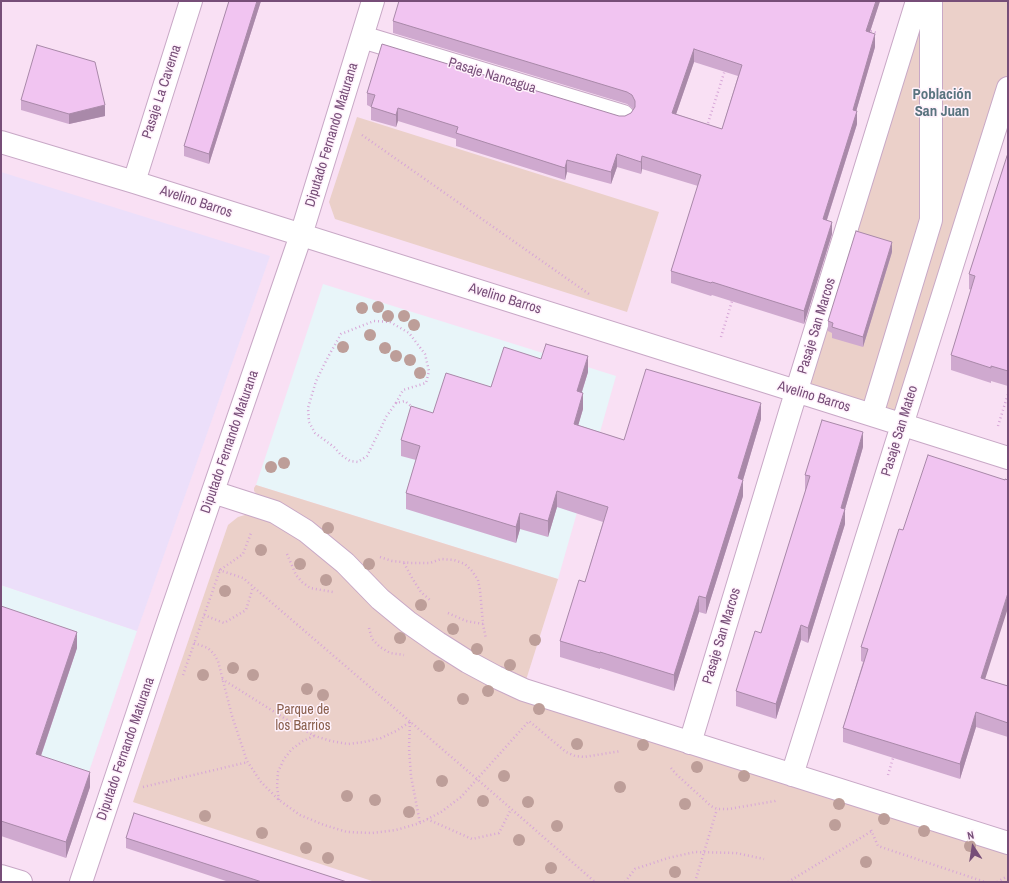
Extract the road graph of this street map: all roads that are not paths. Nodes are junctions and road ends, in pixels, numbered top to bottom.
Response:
1 (191, 1) edge
2 (373, 1) edge
3 (917, 1) edge
4 (931, 1) edge
5 (362, 37) junction
6 (1008, 88) edge
7 (623, 116) edge
8 (1, 142) edge
9 (134, 182) junction
10 (301, 235) junction
11 (796, 392) junction
12 (872, 415) junction
13 (902, 424) junction
14 (999, 455) edge
15 (213, 492) junction
16 (690, 743) junction
17 (792, 774) junction
18 (1008, 843) edge
19 (1, 876) edge
20 (21, 882) edge
21 (81, 882) edge

1 - 9 street, Pasaje La Caverna
2 - 5 street, Diputado Fernando Maturana
3 - 11 street, Pasaje San Marcos
4 - 12 street
5 - 7 street, Pasaje Nancagua
5 - 10 street, Diputado Fernando Maturana
6 - 13 street, Pasaje San Mateo
8 - 9 street, Avelino Barros
9 - 10 street, Avelino Barros
10 - 11 street, Avelino Barros
10 - 15 street, Diputado Fernando Maturana
11 - 12 street, Avelino Barros
11 - 16 street, Pasaje San Marcos
12 - 13 street, Avelino Barros
13 - 14 street, Avelino Barros
13 - 17 street, Pasaje San Mateo
15 - 16 street
15 - 21 street, Diputado Fernando Maturana
16 - 17 street
17 - 18 street
19 - 20 street

